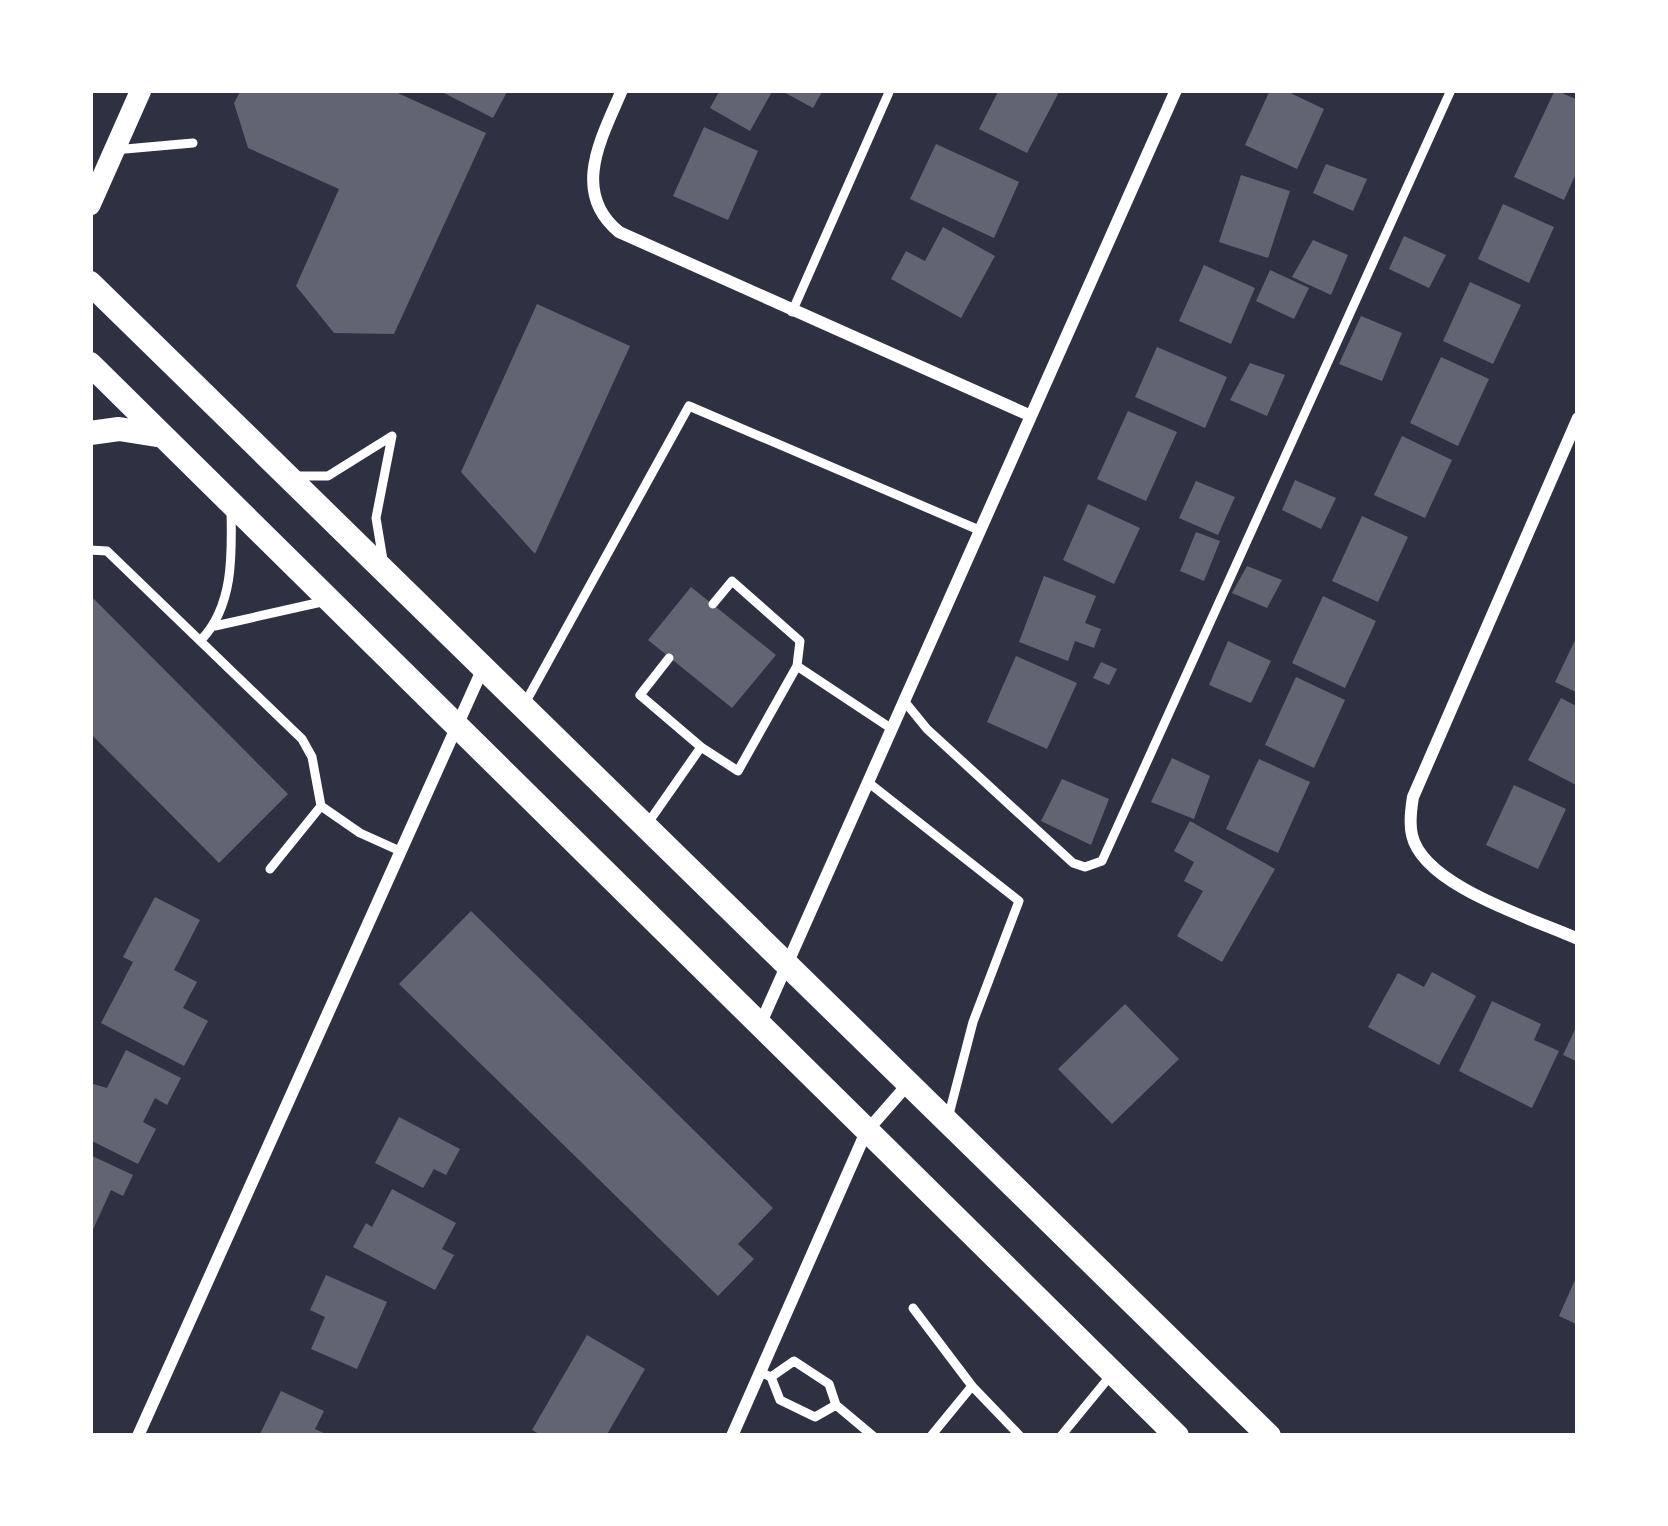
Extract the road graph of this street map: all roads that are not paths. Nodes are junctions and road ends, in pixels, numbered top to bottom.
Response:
1 (141, 90) edge
2 (622, 90) edge
3 (890, 90) edge
4 (1175, 90) edge
5 (1451, 90) edge
6 (193, 143) dead end
7 (114, 150) junction
8 (90, 205) edge
9 (90, 284) edge
10 (792, 312) junction
11 (90, 364) edge
12 (1031, 416) junction
13 (1578, 418) edge
14 (90, 433) edge
15 (163, 436) junction
16 (288, 476) junction
17 (231, 503) junction
18 (979, 530) junction
19 (90, 550) edge
20 (386, 572) junction
21 (328, 601) junction
22 (713, 604) dead end
23 (215, 626) junction
24 (201, 640) junction
25 (669, 658) dead end
26 (797, 666) junction
27 (483, 668) junction
28 (905, 702) junction
29 (524, 705) junction
30 (456, 726) junction
31 (892, 729) junction
32 (701, 747) junction
33 (868, 783) junction
34 (321, 806) junction
35 (645, 828) junction
36 (400, 851) junction
37 (270, 869) dead end
38 (1578, 939) edge
39 (788, 966) junction
40 (760, 1025) junction
41 (908, 1084) junction
42 (947, 1123) junction
43 (866, 1132) junction
44 (913, 1308) dead end
45 (766, 1374) junction
46 (1112, 1374) junction
47 (972, 1386) junction
48 (836, 1405) junction
49 (138, 1436) edge
50 (732, 1436) edge
51 (873, 1436) edge
52 (931, 1436) edge
53 (1020, 1436) edge
54 (1061, 1436) edge
55 (1177, 1436) edge
56 (1269, 1436) edge

1 - 7 street
2 - 10 street
3 - 10 lane
4 - 12 street
5 - 28 lane
6 - 7 lane
7 - 8 street
9 - 16 main road
10 - 12 street
11 - 15 main road
12 - 18 street
13 - 38 street
14 - 15 main road
15 - 17 main road
16 - 20 main road
16 - 20 lane
17 - 21 main road
17 - 23 lane
18 - 28 street
18 - 29 lane
19 - 24 lane
20 - 27 main road
21 - 23 lane
21 - 30 main road
22 - 26 lane
23 - 24 lane
24 - 34 lane
25 - 32 lane
26 - 31 lane
26 - 32 lane
27 - 29 main road
27 - 30 street
28 - 31 street
29 - 35 main road
30 - 36 street
30 - 40 main road
31 - 33 street
32 - 35 lane
33 - 39 street
33 - 42 lane
34 - 36 lane
34 - 37 lane
35 - 39 main road
36 - 49 street
39 - 40 street
39 - 41 main road
40 - 43 main road
41 - 42 main road
41 - 43 street
42 - 56 main road
43 - 45 street
43 - 46 main road
44 - 47 lane
45 - 48 lane
45 - 48 lane
45 - 50 street
46 - 54 lane
46 - 55 main road
47 - 52 lane
47 - 53 lane
48 - 51 lane

